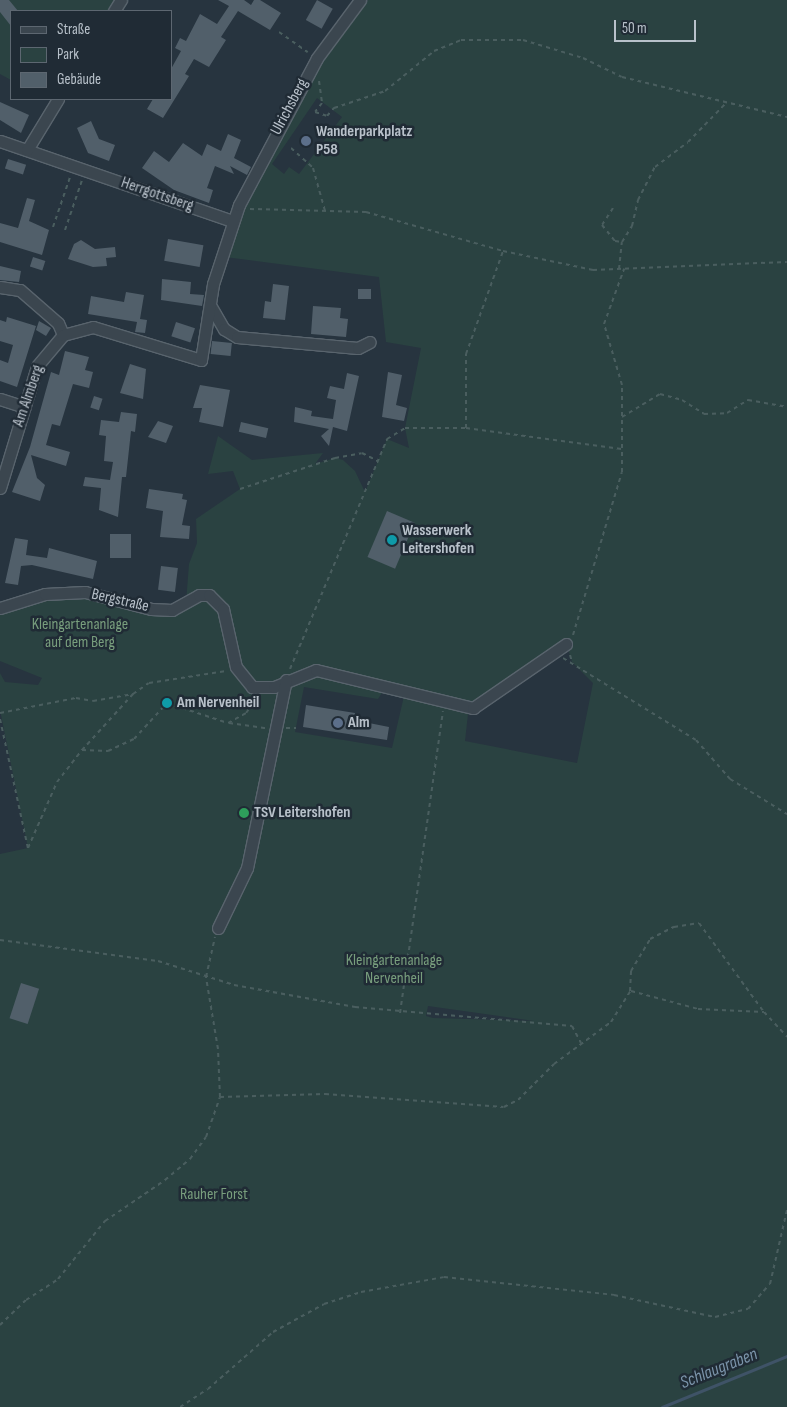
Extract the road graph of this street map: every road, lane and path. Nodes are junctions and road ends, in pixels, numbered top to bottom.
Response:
1 (360, 0) edge
2 (278, 32) dead end
3 (315, 61) junction
4 (57, 100) edge
5 (726, 102) junction
6 (787, 117) edge
7 (0, 141) edge
8 (291, 148) dead end
9 (27, 150) junction
10 (74, 167) junction
11 (85, 171) junction
12 (614, 208) dead end
13 (248, 209) joint
14 (325, 211) junction
15 (232, 221) junction
16 (53, 227) dead end
17 (65, 230) dead end
18 (622, 242) junction
19 (503, 251) junction
20 (787, 262) edge
21 (620, 269) junction
22 (624, 269) junction
23 (0, 287) edge
24 (210, 305) junction
25 (63, 334) junction
26 (370, 342) dead end
27 (0, 399) edge
28 (25, 407) junction
29 (787, 408) edge
30 (622, 417) junction
31 (466, 428) junction
32 (622, 449) junction
33 (378, 461) junction
34 (0, 488) edge
35 (240, 489) dead end
36 (0, 608) edge
37 (566, 644) joint
38 (552, 654) junction
39 (237, 670) junction
40 (286, 680) junction
41 (385, 688) junction
42 (133, 694) junction
43 (378, 699) dead end
44 (444, 703) junction
45 (254, 704) dead end
46 (0, 713) edge
47 (0, 719) edge
48 (228, 723) junction
49 (276, 729) junction
50 (82, 750) junction
51 (787, 814) edge
52 (218, 928) joint
53 (0, 940) edge
54 (206, 977) junction
55 (630, 991) junction
56 (764, 1012) junction
57 (400, 1013) junction
58 (787, 1037) edge
59 (581, 1043) junction
60 (220, 1096) junction
61 (787, 1210) edge
62 (0, 1325) edge
63 (180, 1407) edge

1 - 3 street, Ulrichsberg
2 - 3 path
3 - 5 path
3 - 15 street, Ulrichsberg
4 - 9 street
5 - 6 path
5 - 18 path
7 - 9 street, Herrgottsberg
8 - 14 path
9 - 10 street, Herrgottsberg
10 - 11 street, Herrgottsberg
10 - 16 path
11 - 15 street, Herrgottsberg
11 - 17 path
12 - 18 path
13 - 14 path
13 - 15 street
14 - 19 path
15 - 24 street
18 - 21 path
19 - 21 path
19 - 31 path
20 - 22 path
21 - 22 path
22 - 30 path
23 - 25 street
24 - 25 street
24 - 26 street
25 - 28 street, Am Almberg
27 - 28 street
28 - 34 street, Am Almberg
29 - 30 path
30 - 32 path
31 - 32 path
31 - 33 path
32 - 37 path
33 - 35 path
33 - 40 path
36 - 39 street, Bergstraße
37 - 38 street
38 - 44 street
38 - 51 path
39 - 40 street
39 - 42 path
40 - 41 street
40 - 49 street
41 - 43 street
41 - 44 street
42 - 46 path
42 - 50 path
44 - 57 path
45 - 48 path
47 - 50 path
48 - 49 path
48 - 50 path
49 - 52 street
52 - 54 path
53 - 54 path
54 - 57 path
54 - 60 path
55 - 56 path
55 - 56 path
55 - 59 path
56 - 58 path
57 - 59 path
59 - 60 path
60 - 62 path
61 - 63 path

